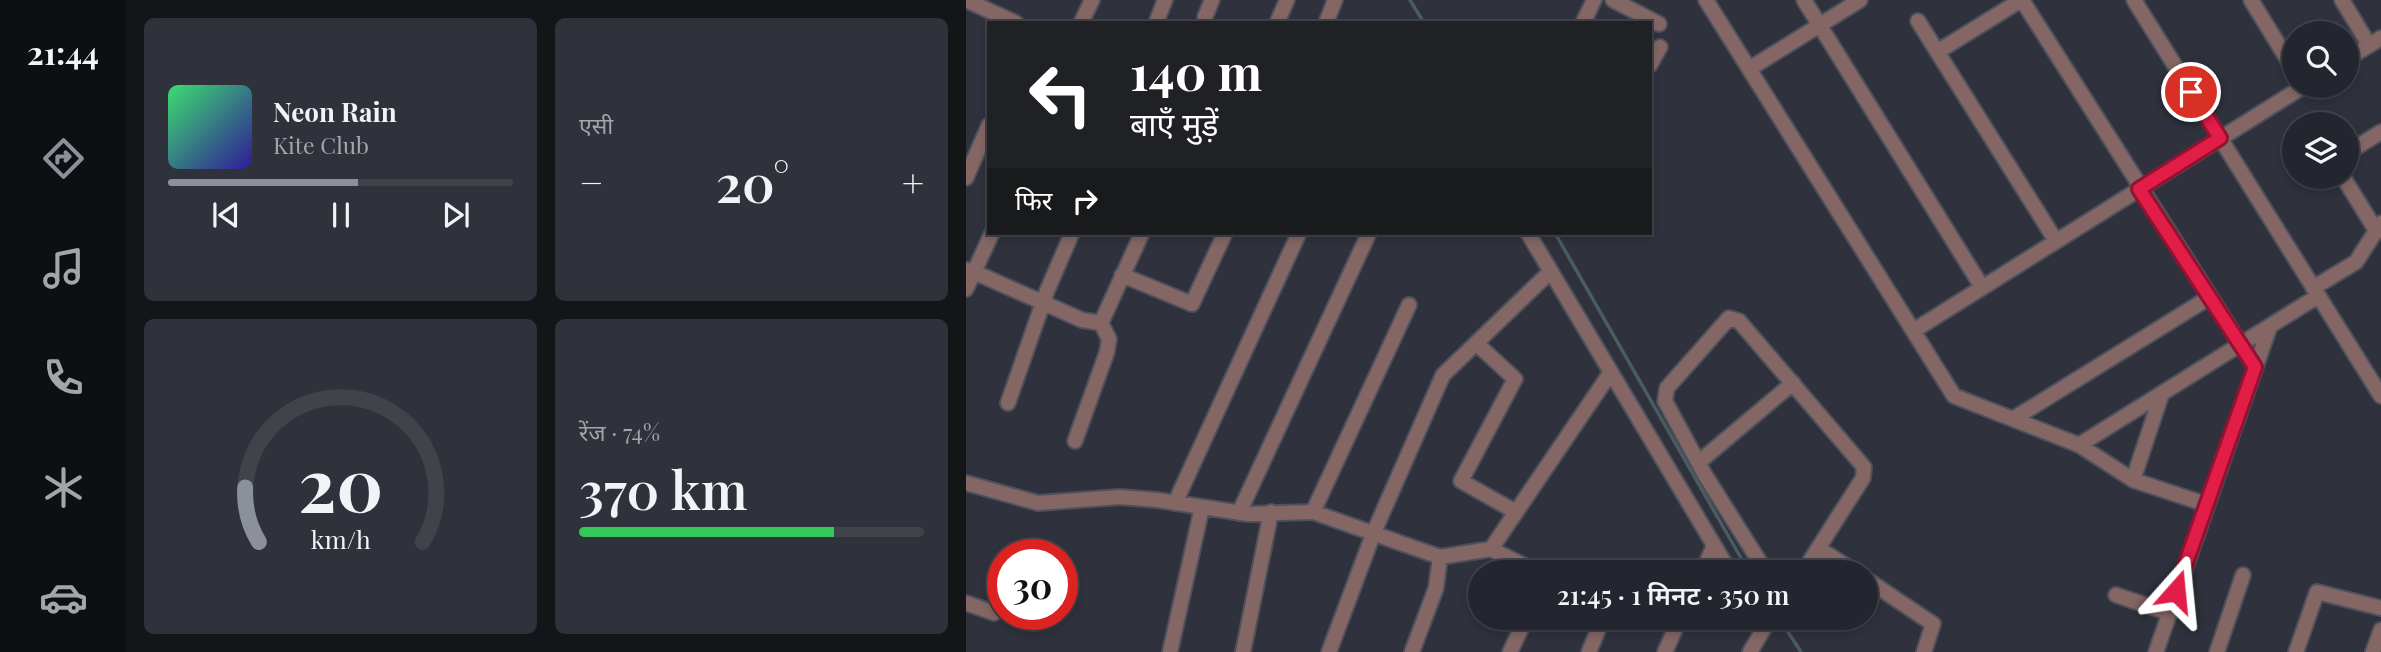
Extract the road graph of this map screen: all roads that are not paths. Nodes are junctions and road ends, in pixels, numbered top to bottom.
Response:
1 (966, 0) edge
2 (1092, 0) edge
3 (1165, 0) edge
4 (1212, 0) edge
5 (1287, 0) edge
6 (1335, 0) edge
7 (1594, 0) edge
8 (1613, 0) edge
9 (1706, 0) edge
10 (1804, 0) edge
11 (1860, 0) edge
12 (2021, 0) edge
13 (2134, 0) edge
14 (2251, 0) edge
15 (2342, 0) edge
16 (1205, 17) dead end
17 (1012, 21) edge
18 (1082, 21) edge
19 (1157, 21) edge
20 (1278, 21) edge
21 (1327, 21) edge
22 (1584, 21) edge
23 (1918, 21) dead end
24 (1659, 24) dead end
25 (1820, 25) junction
26 (2375, 41) edge
27 (1660, 47) dead end
28 (2282, 50) edge
29 (2359, 51) edge
30 (1937, 52) junction
31 (1652, 61) edge
32 (1749, 69) junction
33 (2285, 98) edge
34 (987, 130) edge
35 (2381, 132) edge
36 (2220, 138) junction
37 (2359, 146) edge
38 (966, 178) edge
39 (2139, 189) junction
40 (2351, 189) edge
41 (2379, 228) edge
42 (991, 235) edge
43 (1071, 235) edge
44 (1141, 235) edge
45 (1224, 235) edge
46 (1298, 235) edge
47 (1367, 235) edge
48 (1529, 235) edge
49 (2056, 241) junction
50 (970, 271) edge
51 (1550, 272) junction
52 (1122, 275) junction
53 (1982, 287) junction
54 (966, 289) edge
55 (2316, 292) junction
56 (2210, 297) junction
57 (1044, 304) junction
58 (1409, 305) dead end
59 (1101, 323) junction
60 (2270, 326) junction
61 (1913, 331) junction
62 (1476, 343) junction
63 (2241, 345) junction
64 (2255, 367) junction
65 (1611, 372) junction
66 (1793, 383) junction
67 (2162, 393) junction
68 (2381, 396) edge
69 (1008, 403) dead end
70 (2013, 419) junction
71 (1075, 441) dead end
72 (2079, 445) junction
73 (1699, 462) junction
74 (2133, 480) junction
75 (966, 483) edge
76 (1175, 503) junction
77 (2205, 505) junction
78 (1202, 507) junction
79 (1271, 512) junction
80 (1313, 512) junction
81 (1516, 512) junction
82 (1239, 513) junction
83 (1374, 532) junction
84 (1714, 546) junction
85 (1820, 549) junction
86 (1491, 550) junction
87 (1440, 556) junction
88 (1512, 560) edge
89 (1708, 560) edge
90 (1723, 560) edge
91 (1759, 560) edge
92 (1812, 560) edge
93 (1837, 560) edge
94 (2243, 575) dead end
95 (1878, 587) edge
96 (2116, 595) dead end
97 (966, 603) edge
98 (2381, 608) edge
99 (987, 610) edge
100 (2169, 613) junction
101 (1520, 630) edge
102 (1598, 630) edge
103 (1675, 630) edge
104 (1760, 630) edge
105 (2381, 630) edge
106 (1170, 652) edge
107 (1243, 652) edge
108 (1329, 652) edge
109 (1412, 652) edge
110 (1510, 652) edge
111 (1589, 652) edge
112 (1665, 652) edge
113 (1750, 652) edge
114 (1924, 652) edge
115 (2156, 652) edge
116 (2217, 652) edge
117 (2296, 652) edge
118 (2373, 652) edge

1 - 17 street
2 - 18 street
3 - 19 street
4 - 16 street
5 - 20 street
6 - 21 street
7 - 22 street
8 - 24 street
9 - 32 street
10 - 25 street
11 - 25 street
12 - 30 street
12 - 39 street
13 - 36 street
14 - 28 street
15 - 26 street
23 - 30 street
25 - 32 street
25 - 53 street
26 - 29 street
27 - 31 street
30 - 49 street
32 - 61 street
33 - 36 street
34 - 38 street
35 - 37 street
36 - 39 street
36 - 55 street
39 - 49 street
39 - 56 street
40 - 41 street
41 - 55 street
42 - 50 street
43 - 57 street
44 - 52 street
45 - 52 street
46 - 76 street
47 - 82 street
48 - 51 street
49 - 53 street
50 - 54 street
50 - 57 street
51 - 62 street
51 - 65 street
52 - 59 street
53 - 61 street
55 - 60 street
55 - 68 street
56 - 63 street
56 - 70 street
57 - 59 street
57 - 69 street
58 - 80 street
59 - 71 street
60 - 63 street
60 - 64 street
61 - 70 street
62 - 81 street
62 - 83 street
63 - 64 street
63 - 67 street
64 - 77 street
65 - 81 street
65 - 84 street
66 - 73 street
66 - 73 street
66 - 85 street
67 - 72 street
67 - 74 street
70 - 72 street
72 - 74 street
73 - 91 street
74 - 77 street
75 - 76 street
76 - 78 street
77 - 100 street
78 - 82 street
78 - 106 street
79 - 80 street
79 - 82 street
79 - 107 street
80 - 83 street
81 - 86 street
83 - 87 street
83 - 108 street
84 - 89 street
84 - 90 street
85 - 92 street
85 - 93 street
86 - 87 street
86 - 88 street
87 - 109 street
94 - 116 street
95 - 114 street
96 - 100 street
97 - 99 street
98 - 117 street
100 - 115 street
101 - 110 street
102 - 111 street
103 - 112 street
104 - 113 street
105 - 118 street

